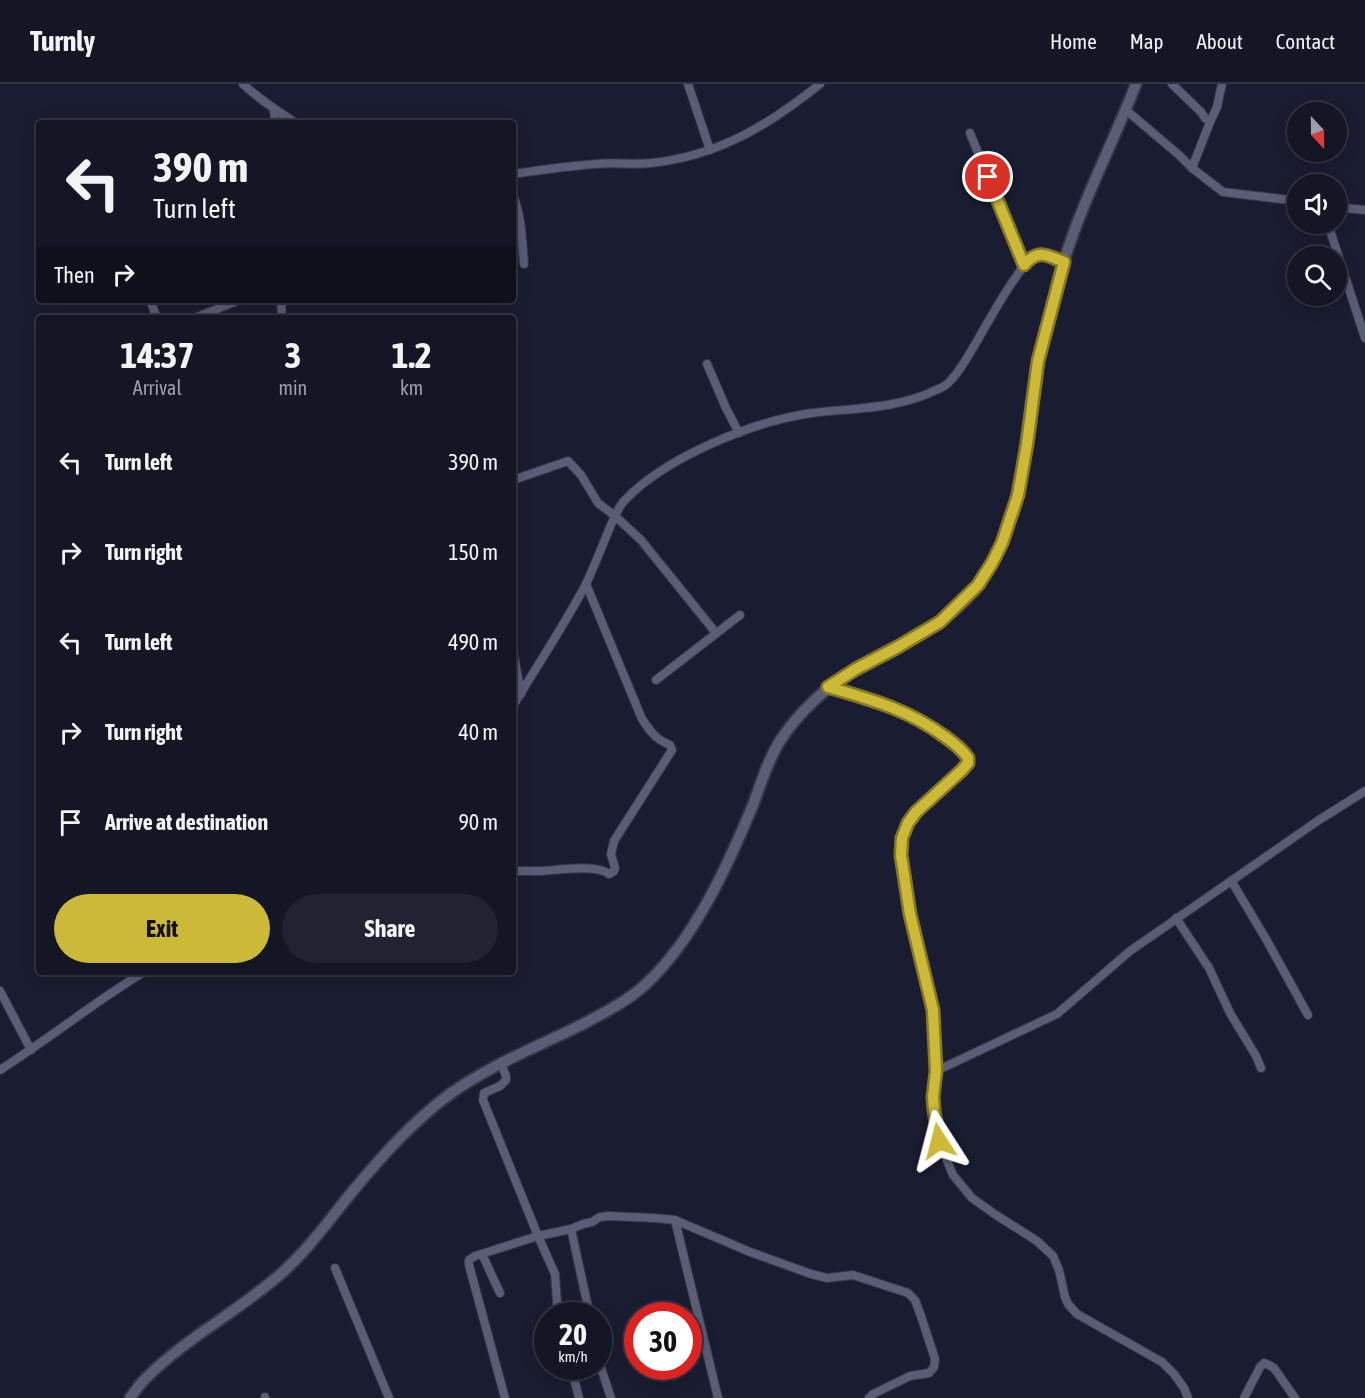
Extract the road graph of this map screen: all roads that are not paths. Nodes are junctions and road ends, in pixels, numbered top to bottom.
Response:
1 (243, 84) edge
2 (688, 84) edge
3 (820, 84) edge
4 (1136, 84) edge
5 (1172, 84) edge
6 (1222, 84) edge
7 (274, 109) junction
8 (1126, 110) junction
9 (275, 120) edge
10 (291, 120) edge
11 (1210, 122) junction
12 (970, 133) dead end
13 (710, 150) junction
14 (1192, 168) junction
15 (516, 174) edge
16 (1287, 200) edge
17 (516, 206) edge
18 (1347, 208) edge
19 (1365, 210) edge
20 (1331, 234) edge
21 (1064, 262) junction
22 (524, 264) dead end
23 (1024, 265) junction
24 (231, 303) edge
25 (202, 315) edge
26 (1365, 338) edge
27 (708, 364) dead end
28 (739, 433) junction
29 (516, 479) edge
30 (615, 516) junction
31 (585, 584) junction
32 (740, 615) dead end
33 (716, 633) junction
34 (516, 667) edge
35 (656, 680) dead end
36 (828, 687) junction
37 (521, 694) junction
38 (516, 702) edge
39 (1365, 791) edge
40 (516, 871) edge
41 (1232, 882) junction
42 (1176, 918) junction
43 (139, 975) edge
44 (0, 991) edge
45 (1308, 1015) dead end
46 (31, 1050) junction
47 (501, 1063) junction
48 (1261, 1068) dead end
49 (0, 1070) edge
50 (936, 1071) junction
51 (675, 1220) junction
52 (571, 1229) junction
53 (538, 1236) junction
54 (482, 1254) junction
55 (335, 1268) dead end
56 (500, 1293) dead end
57 (557, 1302) edge
58 (587, 1302) edge
59 (574, 1380) edge
60 (605, 1380) edge
61 (130, 1398) edge
62 (389, 1398) edge
63 (505, 1398) edge
64 (579, 1398) edge
65 (611, 1398) edge
66 (718, 1398) edge
67 (869, 1398) edge
68 (1188, 1398) edge
69 (1244, 1398) edge
70 (1295, 1398) edge

1 - 7 street
2 - 13 street
3 - 13 street
4 - 8 main road
5 - 11 street
6 - 11 street
7 - 9 street
7 - 10 street
8 - 14 street
8 - 21 main road
11 - 14 street
12 - 23 street
13 - 15 street
14 - 16 street
17 - 22 street
18 - 19 street
20 - 26 street
21 - 23 street
21 - 36 main road
23 - 28 street
24 - 25 street
27 - 28 street
28 - 30 street
29 - 30 street
30 - 31 street
30 - 33 street
31 - 37 street
31 - 40 street
32 - 33 street
33 - 35 street
34 - 37 street
36 - 47 main road
36 - 50 street
37 - 38 street
39 - 41 street
41 - 42 street
41 - 45 street
42 - 48 street
42 - 50 street
43 - 46 street
44 - 46 street
46 - 49 street
47 - 53 street
47 - 61 main road
50 - 68 street
51 - 52 street
51 - 66 street
51 - 67 street
52 - 53 street
52 - 58 street
53 - 54 street
53 - 57 street
54 - 56 street
54 - 63 street
55 - 62 street
59 - 64 street
60 - 65 street
69 - 70 street

